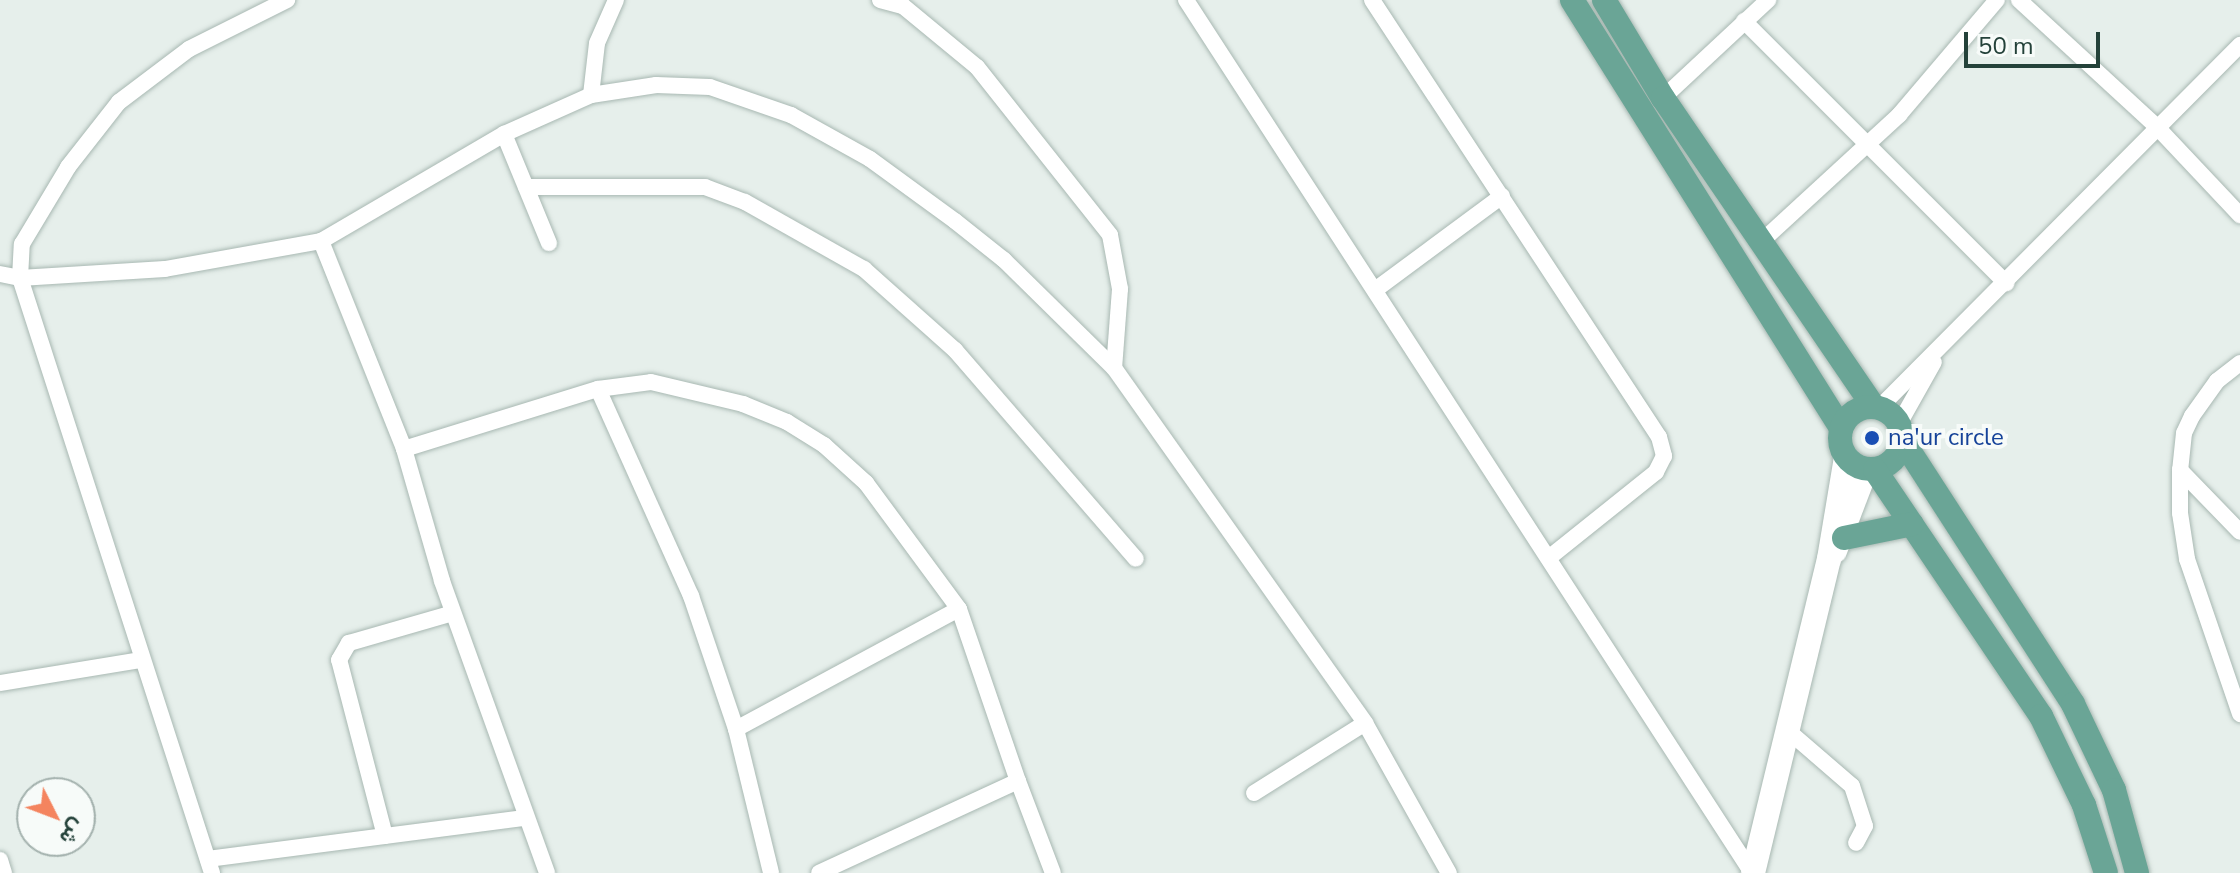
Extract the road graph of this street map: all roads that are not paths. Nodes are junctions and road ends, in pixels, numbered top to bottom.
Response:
1 (287, 0) edge
2 (616, 0) edge
3 (880, 0) edge
4 (1186, 0) edge
5 (1372, 0) edge
6 (1572, 0) edge
7 (1604, 0) edge
8 (1768, 0) edge
9 (1997, 0) edge
10 (2019, 0) edge
11 (1744, 21) junction
12 (2240, 45) edge
13 (591, 95) junction
14 (1663, 98) junction
15 (2158, 128) junction
16 (504, 134) junction
17 (1866, 143) junction
18 (526, 187) junction
19 (1502, 196) junction
20 (2240, 215) edge
21 (321, 241) junction
22 (1761, 242) junction
23 (549, 243) dead end
24 (0, 274) edge
25 (20, 278) junction
26 (2006, 283) junction
27 (1375, 290) junction
28 (1943, 347) junction
29 (2240, 363) edge
30 (1114, 368) junction
31 (598, 389) junction
32 (1876, 407) junction
33 (1841, 428) junction
34 (1901, 432) junction
35 (404, 449) junction
36 (1862, 465) junction
37 (2180, 470) junction
38 (1912, 524) junction
39 (2240, 532) edge
40 (1844, 538) junction
41 (1550, 557) junction
42 (1136, 559) dead end
43 (1829, 559) junction
44 (959, 609) junction
45 (453, 613) junction
46 (141, 660) junction
47 (0, 683) edge
48 (2240, 714) edge
49 (1365, 723) junction
50 (736, 729) junction
51 (1786, 729) junction
52 (1018, 781) junction
53 (1254, 793) dead end
54 (524, 818) junction
55 (385, 836) junction
56 (1856, 843) dead end
57 (0, 860) edge
58 (210, 866) edge
59 (843, 868) edge
60 (2100, 869) edge
61 (4, 873) edge
62 (547, 873) edge
63 (771, 873) edge
64 (819, 873) edge
65 (1053, 873) edge
66 (1449, 873) edge
67 (1752, 873) edge
68 (2137, 873) edge

1 - 25 street
2 - 13 street
3 - 30 street
4 - 27 street
5 - 19 street
6 - 33 main road
7 - 14 main road
8 - 11 street
9 - 17 street
10 - 15 street
11 - 14 street
11 - 17 street
12 - 15 street
13 - 16 street
13 - 30 street
14 - 22 main road
15 - 20 street
15 - 26 street
16 - 18 street
16 - 21 street
17 - 22 street
17 - 26 street
18 - 23 street
18 - 42 street
19 - 27 street
19 - 41 street
21 - 25 street
21 - 35 street
22 - 32 main road
24 - 25 street
25 - 46 street
26 - 28 street
27 - 41 street
28 - 32 street
28 - 34 street
29 - 37 street
30 - 49 street
31 - 35 street
31 - 44 street
31 - 50 street
32 - 33 main road
32 - 34 main road
33 - 36 main road
34 - 36 main road
34 - 68 main road
35 - 45 street
36 - 38 main road
36 - 40 street
36 - 43 street
37 - 39 street
37 - 48 street
38 - 40 main road
38 - 60 main road
40 - 43 street
41 - 67 street
43 - 51 street
44 - 50 street
44 - 52 street
45 - 54 street
45 - 55 street
46 - 47 street
46 - 58 street
49 - 53 street
49 - 66 street
50 - 63 street
51 - 56 street
51 - 67 street
52 - 59 street
52 - 65 street
54 - 55 street
54 - 62 street
55 - 58 street
57 - 61 street
59 - 64 street

